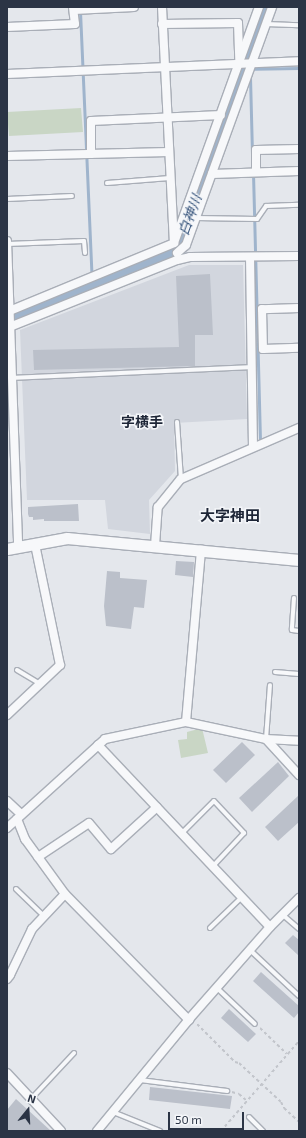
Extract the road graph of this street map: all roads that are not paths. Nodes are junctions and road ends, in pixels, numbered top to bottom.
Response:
1 (134, 7) edge
2 (162, 7) edge
3 (259, 7) edge
4 (272, 7) edge
5 (74, 8) edge
6 (86, 8) edge
7 (162, 24) junction
8 (266, 24) junction
9 (299, 25) edge
10 (7, 27) edge
11 (299, 61) edge
12 (251, 63) junction
13 (239, 64) junction
14 (164, 67) junction
15 (7, 74) edge
16 (220, 115) junction
17 (167, 117) junction
18 (299, 149) edge
19 (169, 152) junction
20 (91, 154) junction
21 (7, 156) edge
22 (299, 171) edge
23 (256, 172) junction
24 (212, 174) junction
25 (170, 178) junction
26 (107, 183) dead end
27 (72, 196) dead end
28 (7, 199) edge
29 (299, 205) edge
30 (196, 218) junction
31 (7, 243) edge
32 (174, 243) junction
33 (7, 251) edge
34 (85, 253) dead end
35 (299, 256) edge
36 (177, 257) junction
37 (250, 257) junction
38 (299, 308) edge
39 (8, 311) edge
40 (8, 327) edge
41 (299, 348) edge
42 (252, 366) junction
43 (12, 378) junction
44 (177, 422) dead end
45 (299, 428) edge
46 (253, 447) junction
47 (181, 479) junction
48 (35, 544) junction
49 (155, 546) junction
50 (12, 548) edge
51 (201, 550) junction
52 (299, 560) edge
53 (294, 598) dead end
54 (299, 631) edge
55 (17, 670) dead end
56 (275, 672) dead end
57 (299, 674) edge
58 (40, 684) junction
59 (270, 685) dead end
60 (7, 715) edge
61 (186, 722) junction
62 (266, 739) junction
63 (299, 741) edge
64 (98, 745) junction
65 (299, 775) edge
66 (7, 801) edge
67 (157, 807) junction
68 (19, 816) junction
69 (7, 828) edge
70 (181, 833) junction
71 (38, 857) junction
72 (213, 866) junction
73 (16, 889) dead end
74 (65, 894) junction
75 (242, 897) junction
76 (299, 898) edge
77 (282, 914) junction
78 (44, 916) junction
79 (270, 927) junction
80 (210, 928) dead end
81 (299, 929) edge
82 (250, 950) junction
83 (7, 979) edge
84 (217, 987) junction
85 (299, 996) edge
86 (189, 1019) junction
87 (255, 1024) road end
88 (74, 1053) dead end
89 (9, 1079) edge
90 (139, 1080) junction
91 (227, 1091) road end
92 (31, 1099) junction
93 (112, 1112) junction
94 (249, 1118) dead end
95 (61, 1131) edge
96 (97, 1131) edge
97 (160, 1131) edge
98 (263, 1131) edge

1 - 6 street
2 - 7 street
3 - 13 street
4 - 8 street
5 - 6 street
5 - 10 street
7 - 13 street
7 - 14 street
8 - 9 lane
8 - 12 street
11 - 12 street
12 - 13 street
12 - 24 street
13 - 14 street
13 - 16 street
14 - 15 street
14 - 17 street
16 - 17 street
16 - 32 street
17 - 19 street
17 - 20 street
18 - 23 street
19 - 20 street
19 - 25 street
20 - 21 street
22 - 23 street
23 - 24 street
24 - 30 street
25 - 26 lane
25 - 32 street
27 - 28 lane
29 - 30 lane
30 - 36 street
31 - 33 street
31 - 34 lane
32 - 36 street
32 - 39 street
33 - 39 street
35 - 37 street
36 - 37 street
36 - 40 street
37 - 42 street
38 - 41 street
39 - 40 street
40 - 43 street
42 - 43 lane
42 - 46 street
43 - 50 street
44 - 47 lane
45 - 46 street
46 - 47 street
47 - 49 street
48 - 49 street
48 - 50 street
48 - 58 street
49 - 51 street
51 - 52 street
51 - 61 street
53 - 54 lane
55 - 58 lane
56 - 57 lane
58 - 60 street
59 - 62 lane
61 - 62 street
61 - 64 street
62 - 63 street
62 - 65 street
64 - 67 street
64 - 68 street
66 - 68 street
67 - 70 street
67 - 71 street
68 - 69 street
68 - 71 street
70 - 72 street
70 - 72 lane
71 - 74 street
72 - 75 street
73 - 78 lane
74 - 78 street
74 - 86 street
75 - 79 street
75 - 80 lane
76 - 77 street
77 - 79 street
77 - 81 lane
78 - 83 street
79 - 82 street
82 - 84 street
82 - 85 lane
84 - 86 street
84 - 87 lane
86 - 90 street
88 - 92 lane
89 - 92 street
90 - 91 lane
90 - 93 street
92 - 95 street
93 - 96 street
93 - 97 lane
94 - 98 lane

